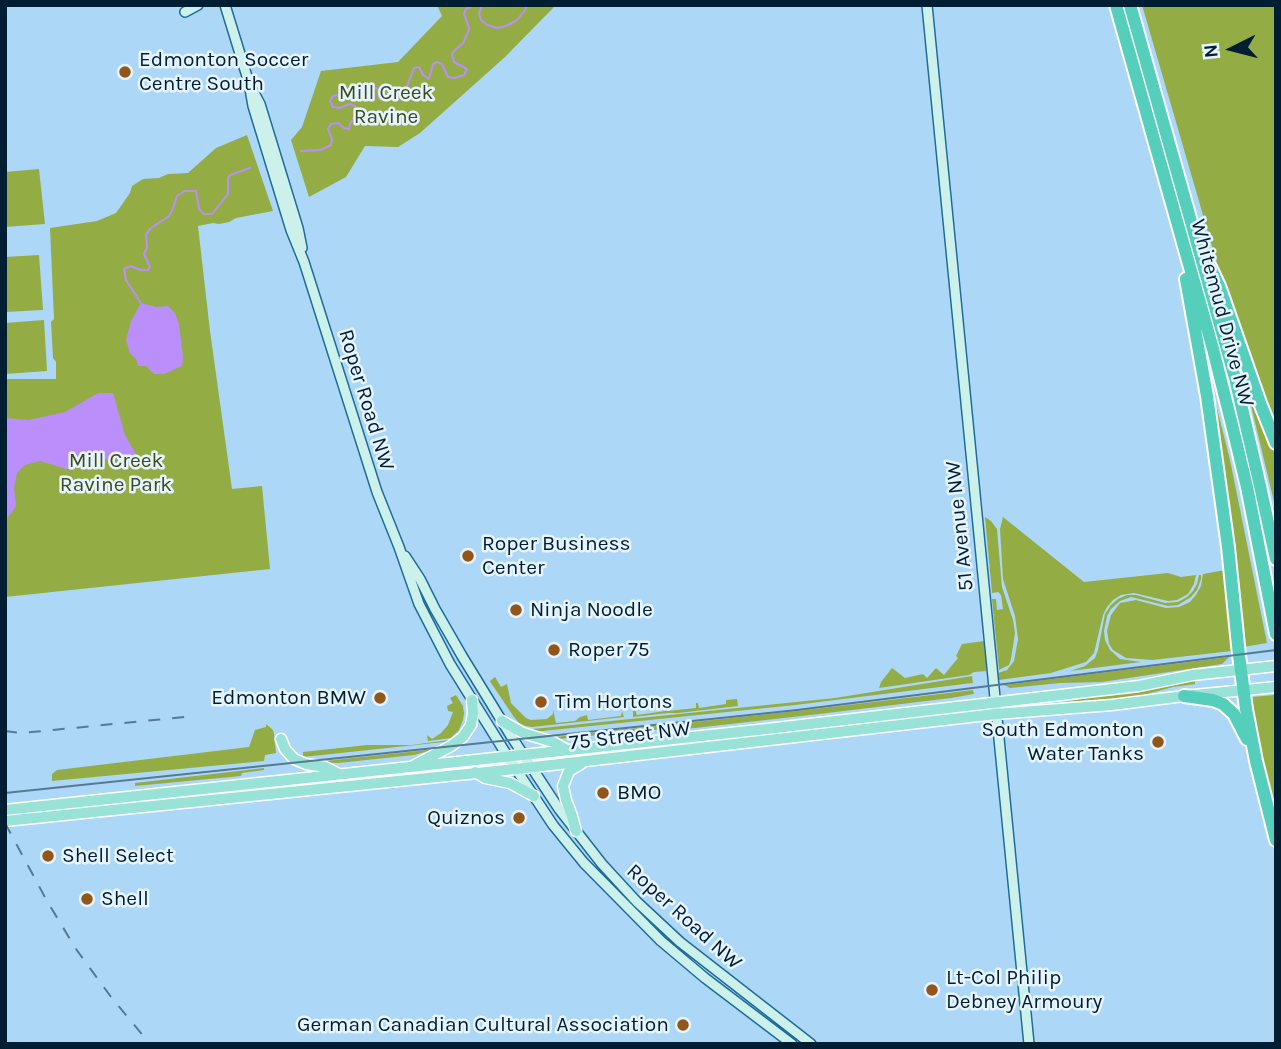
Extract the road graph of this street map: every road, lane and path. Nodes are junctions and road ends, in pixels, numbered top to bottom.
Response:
1 (198, 5) edge
2 (225, 5) edge
3 (927, 5) edge
4 (1116, 5) edge
5 (1130, 5) edge
6 (185, 12) dead end
7 (1186, 232) junction
8 (1276, 443) edge
9 (399, 547) junction
10 (1276, 559) edge
11 (1276, 634) edge
12 (1276, 666) edge
13 (1241, 670) junction
14 (1276, 687) edge
15 (1244, 690) junction
16 (1184, 696) junction
17 (472, 700) junction
18 (995, 702) junction
19 (996, 714) junction
20 (502, 721) junction
21 (829, 722) junction
22 (822, 734) junction
23 (281, 739) dead end
24 (568, 750) junction
25 (524, 755) junction
26 (508, 757) junction
27 (591, 760) junction
28 (1256, 761) junction
29 (410, 767) junction
30 (532, 767) junction
31 (516, 769) junction
32 (475, 772) junction
33 (339, 775) junction
34 (534, 796) junction
35 (5, 810) edge
36 (5, 821) edge
37 (576, 831) junction
38 (1276, 840) edge
39 (792, 1044) edge
40 (811, 1044) edge
41 (1029, 1044) edge

1 - 6 main road
2 - 9 main road, Roper Road NW
3 - 18 main road, 51 Avenue NW
4 - 7 highway, Whitemud Drive NW
5 - 7 highway, Whitemud Drive NW
7 - 8 highway
7 - 10 highway, Whitemud Drive NW
7 - 11 highway, Whitemud Drive NW
7 - 13 highway
9 - 17 main road, Roper Road NW
9 - 20 main road, Roper Road NW
12 - 13 main road, 75 Street NW
13 - 15 highway
13 - 18 main road, 75 Street NW
14 - 15 main road, 75 Street NW
15 - 16 main road, 75 Street NW
15 - 28 highway
16 - 19 main road, 75 Street NW
16 - 28 highway
17 - 26 main road, Roper Road NW
17 - 29 main road
18 - 19 main road, 51 Avenue NW
18 - 21 main road, 75 Street NW
19 - 22 main road, 75 Street NW
19 - 41 main road, 51 Avenue NW
20 - 24 main road
20 - 25 main road, Roper Road NW
21 - 22 main road
21 - 24 main road, 75 Street NW
22 - 27 main road, 75 Street NW
23 - 33 main road
24 - 25 main road, 75 Street NW
25 - 26 main road, 75 Street NW
25 - 30 main road, Roper Road NW
26 - 29 main road, 75 Street NW
26 - 31 main road, Roper Road NW
27 - 30 main road, 75 Street NW
27 - 37 main road
28 - 38 highway
29 - 33 main road, 75 Street NW
30 - 31 main road, 75 Street NW
30 - 37 main road, Roper Road NW
31 - 32 main road, 75 Street NW
31 - 34 main road, Roper Road NW
32 - 34 main road
32 - 36 main road, 75 Street NW
33 - 35 main road, 75 Street NW
34 - 39 main road, Roper Road NW
37 - 40 main road, Roper Road NW

